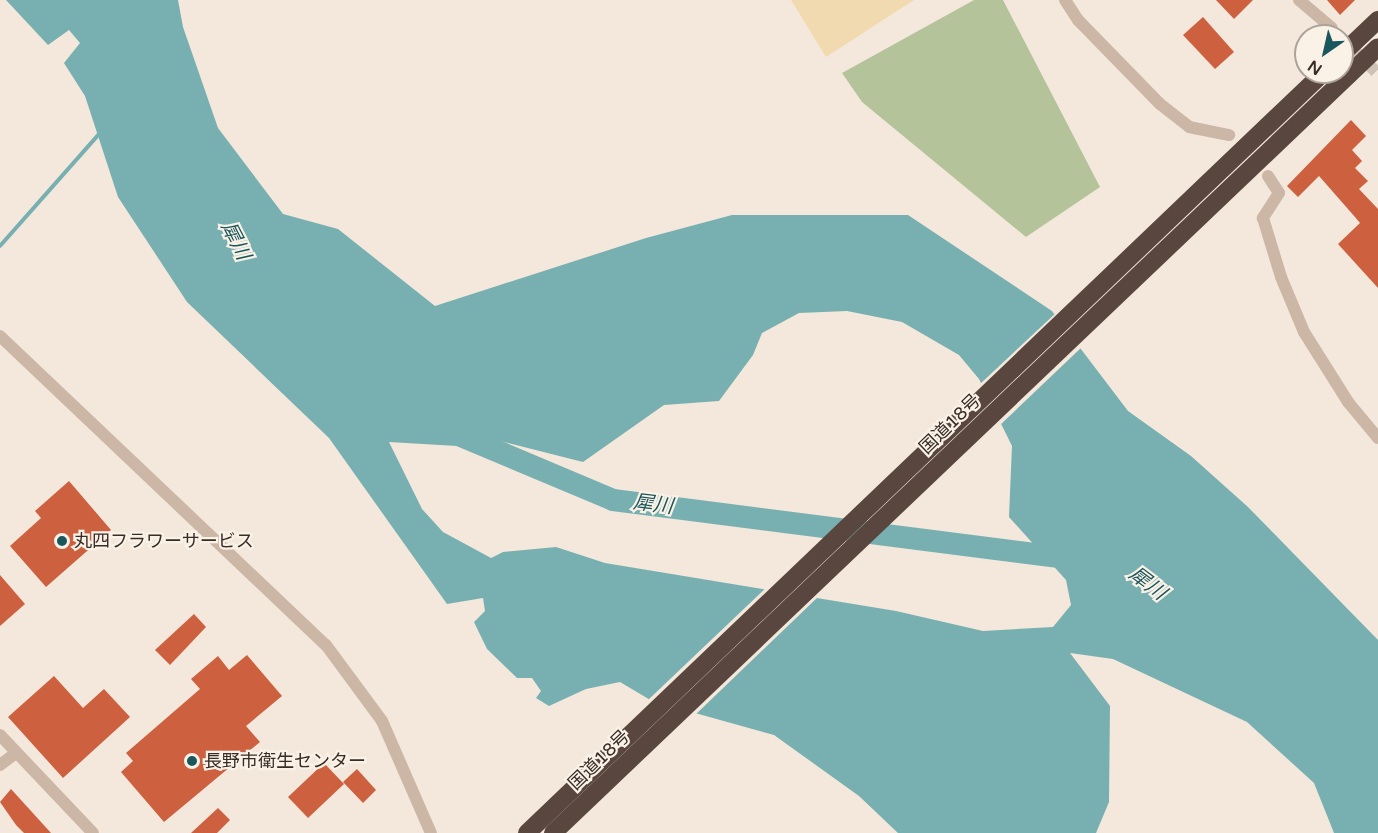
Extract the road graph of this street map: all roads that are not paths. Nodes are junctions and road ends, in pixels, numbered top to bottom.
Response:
1 (1065, 0) edge
2 (1299, 0) edge
3 (1378, 20) edge
4 (1327, 24) edge
5 (1354, 43) edge
6 (1378, 47) edge
7 (1313, 84) edge
8 (1229, 135) dead end
9 (1268, 176) dead end
10 (1188, 214) junction
11 (0, 336) edge
12 (1378, 438) edge
13 (0, 735) edge
14 (15, 753) junction
15 (0, 765) edge
16 (93, 833) edge
17 (431, 833) edge
18 (527, 833) edge
19 (553, 833) edge

1 - 8 street
2 - 4 street
3 - 5 highway
6 - 10 highway, 国道18号
7 - 10 highway, 国道18号
9 - 12 street
10 - 18 highway, 国道18号
10 - 19 highway, 国道18号
11 - 17 street
13 - 14 street
14 - 15 street
14 - 16 street

